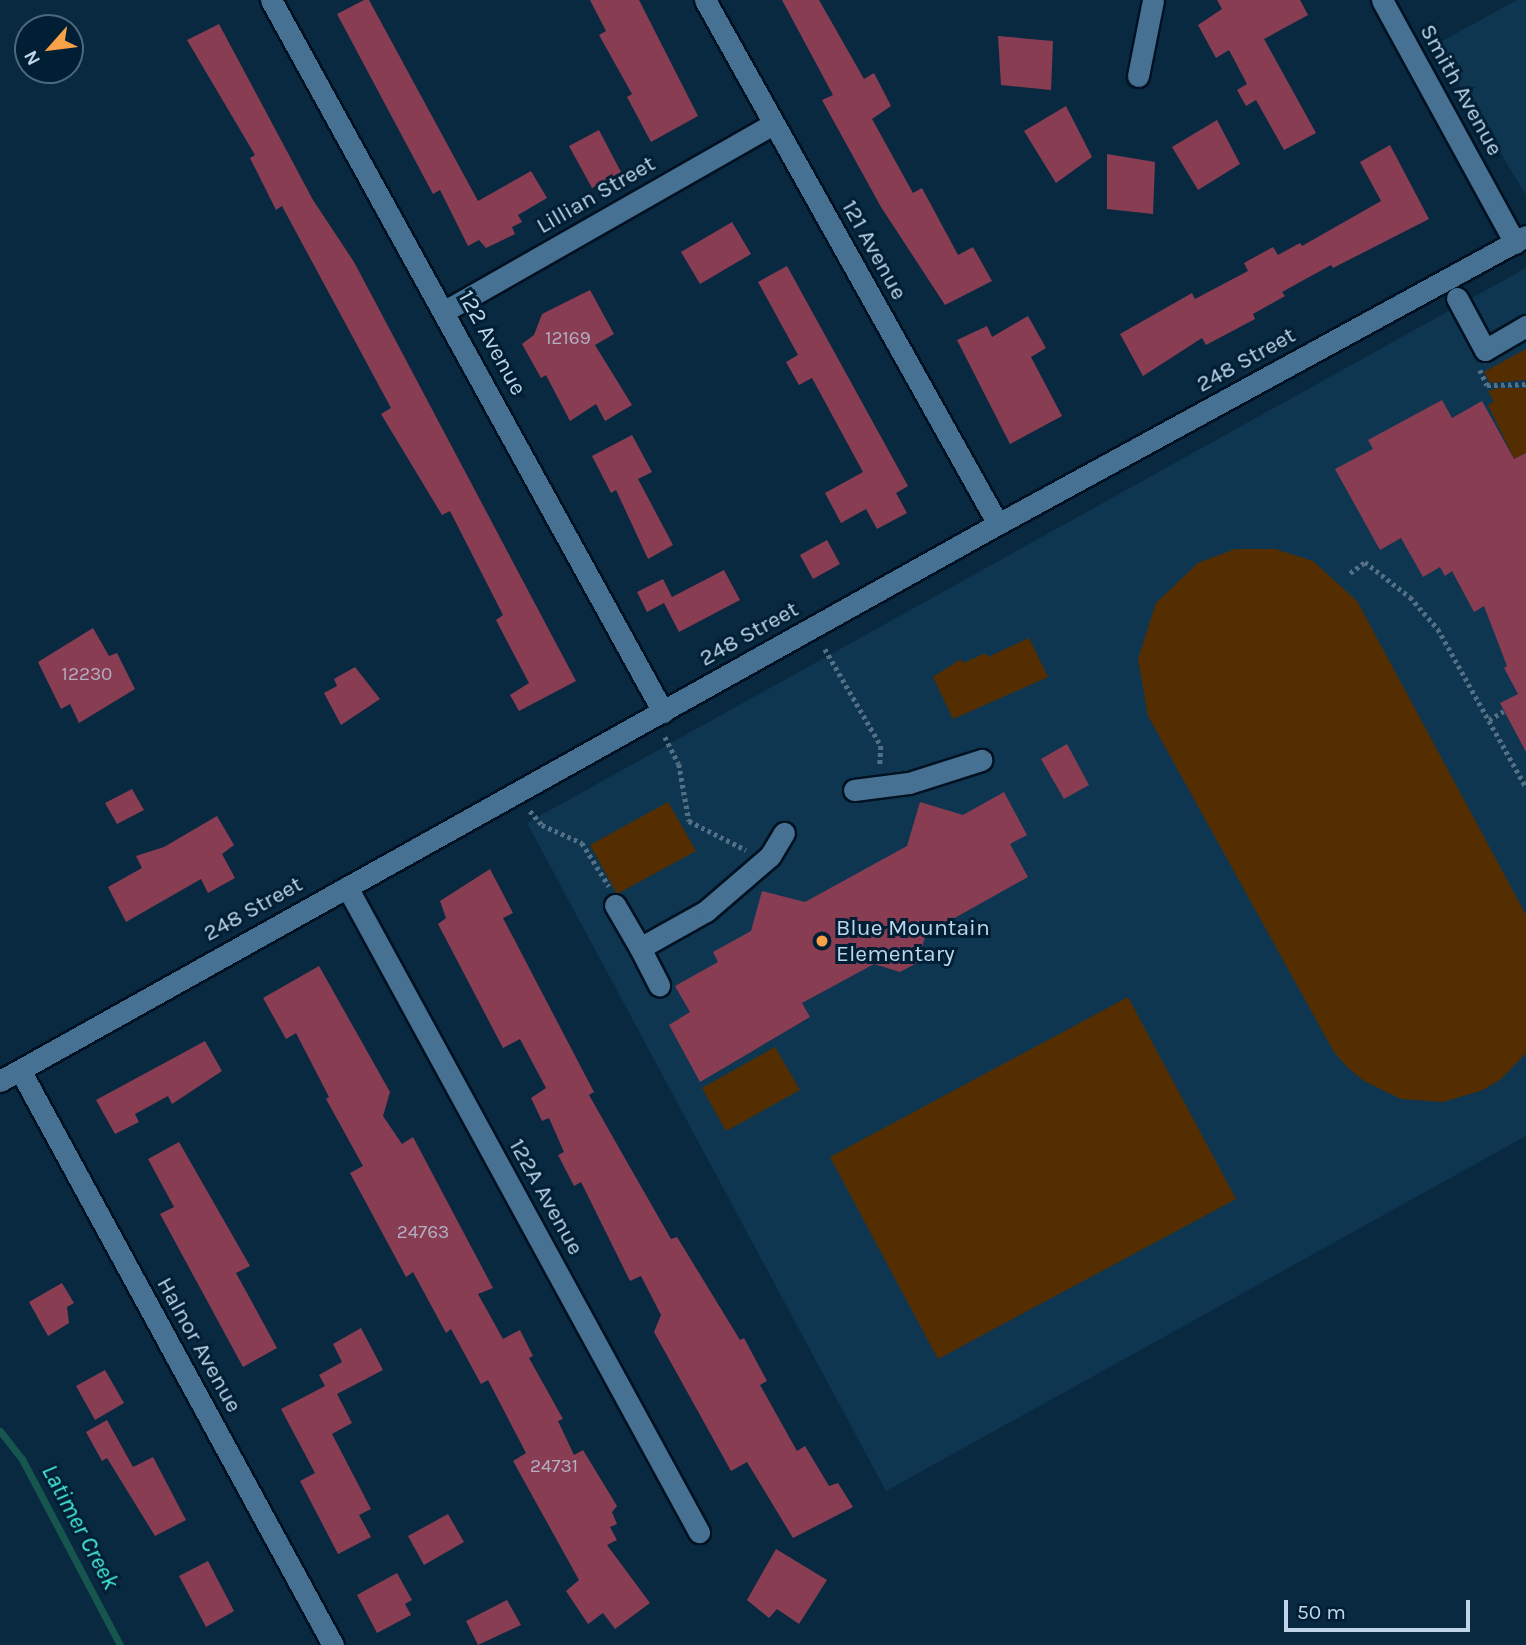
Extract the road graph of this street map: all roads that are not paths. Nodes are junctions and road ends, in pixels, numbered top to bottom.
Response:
1 (271, 0) edge
2 (705, 0) edge
3 (1153, 0) edge
4 (1382, 0) edge
5 (1138, 76) dead end
6 (773, 124) junction
7 (1520, 240) edge
8 (1457, 298) dead end
9 (445, 311) junction
10 (1526, 326) edge
11 (998, 524) junction
12 (663, 712) junction
13 (982, 760) dead end
14 (853, 790) dead end
15 (784, 834) dead end
16 (346, 887) junction
17 (615, 905) road end
18 (640, 948) junction
19 (659, 985) dead end
20 (20, 1070) junction
21 (0, 1081) edge
22 (699, 1532) dead end
23 (333, 1645) edge

1 - 9 street, 122 Avenue
2 - 6 street, 121 Avenue
3 - 5 street
4 - 7 street, Smith Avenue
6 - 9 street, Lillian Street
6 - 11 street, 121 Avenue
7 - 11 street, 248 Street
8 - 10 street
9 - 12 street, 122 Avenue
11 - 12 street, 248 Street
12 - 16 street, 248 Street
13 - 14 street
15 - 18 street
16 - 20 street, 248 Street
16 - 22 street, 122A Avenue
17 - 18 street
18 - 19 street
20 - 21 street, 248 Street
20 - 23 street, Halnor Avenue

